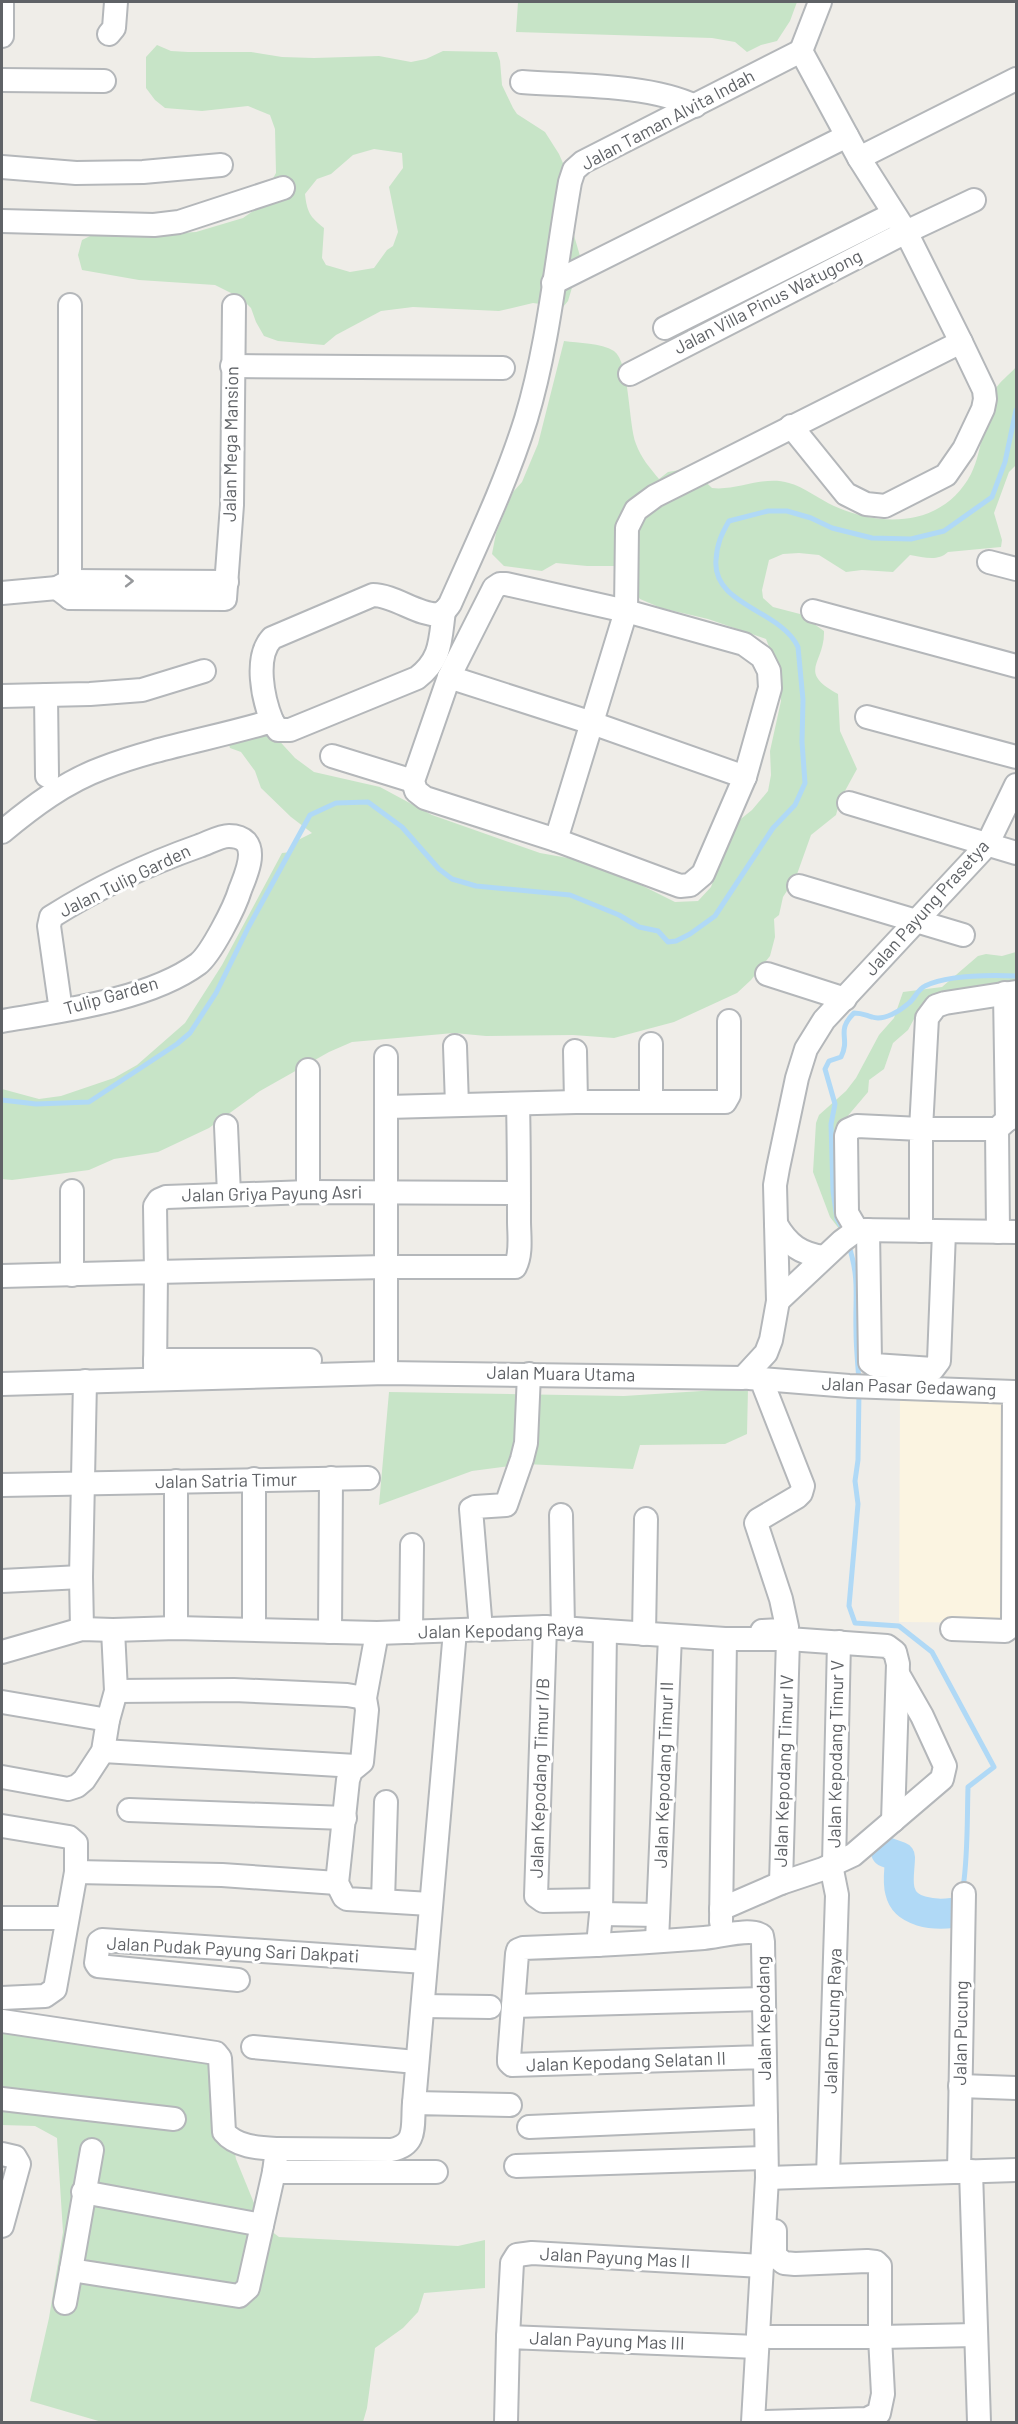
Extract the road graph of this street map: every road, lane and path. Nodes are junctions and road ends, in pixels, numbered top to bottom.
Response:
1 (2, 2) edge
2 (116, 2) edge
3 (820, 2) edge
4 (109, 34) dead end
5 (2, 36) edge
6 (801, 51) junction
7 (1017, 79) edge
8 (2, 80) edge
9 (104, 81) dead end
10 (522, 82) dead end
11 (695, 106) junction
12 (847, 136) junction
13 (859, 158) junction
14 (221, 165) dead end
15 (2, 167) edge
16 (283, 188) dead end
17 (974, 200) dead end
18 (2, 221) edge
19 (899, 223) junction
20 (553, 283) junction
21 (70, 304) dead end
22 (234, 306) dead end
23 (665, 328) dead end
24 (960, 342) junction
25 (232, 366) junction
26 (502, 368) dead end
27 (630, 374) dead end
28 (791, 426) junction
29 (989, 562) dead end
30 (1017, 569) edge
31 (66, 589) junction
32 (2, 593) edge
33 (626, 610) junction
34 (444, 611) junction
35 (813, 611) dead end
36 (1017, 666) edge
37 (204, 671) dead end
38 (449, 677) junction
39 (46, 695) junction
40 (2, 696) edge
41 (867, 717) dead end
42 (272, 722) junction
43 (592, 723) junction
44 (332, 756) dead end
45 (1017, 757) edge
46 (46, 776) dead end
47 (745, 777) junction
48 (413, 781) junction
49 (1017, 785) edge
50 (849, 803) dead end
51 (2, 832) edge
52 (556, 840) junction
53 (987, 845) junction
54 (250, 849) joint
55 (1017, 853) edge
56 (799, 886) dead end
57 (917, 920) junction
58 (963, 934) dead end
59 (767, 974) dead end
60 (1011, 992) edge
61 (845, 999) junction
62 (61, 1011) junction
63 (2, 1021) edge
64 (729, 1021) dead end
65 (651, 1044) dead end
66 (455, 1046) dead end
67 (575, 1051) dead end
68 (386, 1057) dead end
69 (308, 1070) dead end
70 (651, 1101) junction
71 (576, 1102) junction
72 (518, 1104) junction
73 (457, 1106) junction
74 (387, 1107) junction
75 (1007, 1122) edge
76 (226, 1126) dead end
77 (921, 1129) junction
78 (72, 1191) dead end
79 (386, 1191) junction
80 (308, 1192) junction
81 (519, 1193) junction
82 (229, 1194) junction
83 (776, 1224) junction
84 (921, 1231) junction
85 (944, 1232) junction
86 (1007, 1232) edge
87 (855, 1234) junction
88 (825, 1257) junction
89 (386, 1267) junction
90 (156, 1272) junction
91 (72, 1275) junction
92 (2, 1276) edge
93 (778, 1301) junction
94 (386, 1366) junction
95 (155, 1369) junction
96 (526, 1373) junction
97 (752, 1378) junction
98 (85, 1381) junction
99 (2, 1384) edge
100 (1016, 1447) edge
101 (331, 1478) junction
102 (368, 1478) dead end
103 (254, 1479) junction
104 (176, 1481) junction
105 (2, 1485) edge
106 (84, 1485) junction
107 (561, 1515) dead end
108 (646, 1519) dead end
109 (412, 1545) dead end
110 (81, 1577) junction
111 (1015, 1577) edge
112 (2, 1581) edge
113 (176, 1618) dead end
114 (254, 1622) dead end
115 (554, 1628) junction
116 (82, 1629) junction
117 (952, 1629) dead end
118 (113, 1630) junction
119 (481, 1630) junction
120 (455, 1631) junction
121 (605, 1631) junction
122 (330, 1632) junction
123 (411, 1632) junction
124 (377, 1633) junction
125 (644, 1634) junction
126 (670, 1636) junction
127 (701, 1638) junction
128 (788, 1639) junction
129 (726, 1640) junction
130 (839, 1642) junction
131 (2, 1652) edge
132 (898, 1674) junction
133 (116, 1691) junction
134 (365, 1698) junction
135 (2, 1702) edge
136 (108, 1720) junction
137 (103, 1751) junction
138 (356, 1766) junction
139 (2, 1777) edge
140 (386, 1802) dead end
141 (129, 1810) dead end
142 (345, 1818) junction
143 (893, 1821) junction
144 (2, 1826) edge
145 (832, 1867) junction
146 (76, 1872) junction
147 (781, 1883) junction
148 (341, 1890) junction
149 (964, 1894) dead end
150 (383, 1900) junction
151 (430, 1904) junction
152 (601, 1907) junction
153 (721, 1909) junction
154 (658, 1915) junction
155 (2, 1918) edge
156 (67, 1918) junction
157 (721, 1936) junction
158 (657, 1941) junction
159 (598, 1946) junction
160 (425, 1962) junction
161 (238, 1980) dead end
162 (2, 1998) edge
163 (763, 1999) junction
164 (423, 2006) junction
165 (522, 2006) junction
166 (490, 2007) dead end
167 (2, 2021) edge
168 (253, 2047) dead end
169 (765, 2057) junction
170 (416, 2062) junction
171 (960, 2086) junction
172 (1017, 2088) edge
173 (2, 2099) edge
174 (414, 2103) junction
175 (510, 2105) dead end
176 (766, 2117) junction
177 (174, 2119) dead end
178 (529, 2127) dead end
179 (277, 2149) junction
180 (92, 2150) dead end
181 (9, 2156) edge
182 (516, 2166) dead end
183 (1017, 2170) edge
184 (771, 2171) junction
185 (274, 2172) junction
186 (436, 2172) dead end
187 (965, 2172) junction
188 (828, 2176) junction
189 (83, 2192) junction
190 (262, 2225) junction
191 (2, 2226) edge
192 (762, 2266) junction
193 (71, 2270) junction
194 (65, 2303) dead end
195 (976, 2335) junction
196 (508, 2337) junction
197 (880, 2337) junction
198 (764, 2342) junction
199 (506, 2422) edge
200 (753, 2422) edge
201 (765, 2422) edge
202 (979, 2422) edge

1 - 5 street
2 - 4 street
3 - 6 street
6 - 11 street, Jalan Taman Alvita Indah
6 - 12 street
7 - 13 street
8 - 9 street
10 - 11 street
11 - 20 street, Jalan Taman Alvita Indah
12 - 13 street
12 - 20 street
13 - 19 street
14 - 15 street
16 - 18 street
17 - 19 street, Jalan Villa Pinus Watugong
19 - 23 street
19 - 24 street
19 - 27 street, Jalan Villa Pinus Watugong
20 - 34 street, Jalan Taman Alvita Indah
21 - 31 street
22 - 25 street, Jalan Mega Mansion
24 - 28 street
24 - 28 street
25 - 26 street
25 - 31 street, Jalan Mega Mansion
28 - 33 street
29 - 30 street
31 - 32 street, Jalan Mega Mansion
33 - 38 street
33 - 43 street
33 - 47 street
34 - 42 street
34 - 42 street
35 - 36 street
37 - 39 street
38 - 43 street
38 - 48 street
39 - 40 street
39 - 46 street
41 - 45 street
42 - 51 street
43 - 47 street
43 - 52 street
44 - 48 street
47 - 52 street
48 - 52 street
49 - 53 street, Jalan Payung Prasetya
50 - 53 street
53 - 55 street
53 - 57 street, Jalan Payung Prasetya
54 - 62 street, Tulip Garden
54 - 62 street, Jalan Tulip Garden
56 - 57 street
57 - 58 street
57 - 61 street, Jalan Payung Prasetya
59 - 61 street
60 - 75 street
60 - 77 street
61 - 83 street, Jalan Payung Prasetya
62 - 63 street, Tulip Garden
64 - 70 street
65 - 70 street
66 - 73 street
67 - 71 street
68 - 74 street, Jalan Griya Payung Asri
69 - 80 street
70 - 71 street
71 - 72 street
72 - 73 street
72 - 81 street
73 - 74 street
74 - 79 street, Jalan Griya Payung Asri
75 - 77 street
75 - 86 street
76 - 82 street
77 - 84 street
77 - 87 street
78 - 91 street
79 - 80 street, Jalan Griya Payung Asri
79 - 81 street, Jalan Griya Payung Asri
79 - 89 street, Jalan Griya Payung Asri
80 - 82 street, Jalan Griya Payung Asri
81 - 89 street
82 - 90 street, Jalan Griya Payung Asri
83 - 88 street
83 - 93 street
84 - 85 street
84 - 87 street
85 - 86 street
85 - 87 street
87 - 88 street
88 - 93 street
89 - 90 street
89 - 94 street, Jalan Griya Payung Asri
90 - 91 street
90 - 95 street, Jalan Griya Payung Asri
91 - 92 street
93 - 97 street
94 - 95 street, Jalan Muara Utama
94 - 96 street, Jalan Muara Utama
95 - 98 street, Jalan Muara Utama
96 - 97 street, Jalan Muara Utama
96 - 119 street
97 - 100 street, Jalan Pasar Gedawang
97 - 127 street
98 - 99 street, Jalan Muara Utama
98 - 106 street
100 - 111 street, Jalan Pasar Gedawang
101 - 102 street, Jalan Satria Timur
101 - 103 street, Jalan Satria Timur
101 - 122 street
103 - 104 street, Jalan Satria Timur
103 - 114 street
104 - 106 street, Jalan Satria Timur
104 - 113 street
105 - 106 street, Jalan Satria Timur
106 - 110 street
107 - 115 street
108 - 125 street
109 - 123 street
110 - 112 street
110 - 116 street
111 - 117 street, Jalan Pasar Gedawang
115 - 119 street, Jalan Kepodang Raya
115 - 121 street, Jalan Kepodang Raya
115 - 152 street, Jalan Kepodang Timur I/B
116 - 118 street, Jalan Kepodang Raya
116 - 131 street, Jalan Kepodang Raya
118 - 122 street, Jalan Kepodang Raya
118 - 133 street
119 - 120 street, Jalan Kepodang Raya
120 - 123 street, Jalan Kepodang Raya
120 - 151 street
121 - 125 street
121 - 152 street, Jalan Kepodang Raya
122 - 124 street, Jalan Kepodang Raya
123 - 124 street, Jalan Kepodang Raya
124 - 134 street
125 - 126 street
126 - 127 street
126 - 154 street, Jalan Kepodang Timur II
127 - 129 street
128 - 129 street
128 - 130 street
128 - 147 street, Jalan Kepodang Timur IV
129 - 153 street
130 - 132 street
130 - 145 street, Jalan Kepodang Timur V
132 - 143 street
132 - 143 street, Jalan Kepodang Timur V
133 - 134 street
133 - 136 street
134 - 138 street
135 - 136 street
136 - 137 street
137 - 138 street
137 - 139 street
138 - 142 street
140 - 150 street
141 - 142 street
142 - 148 street
143 - 145 street, Jalan Kepodang Timur V
144 - 146 street
145 - 147 street, Jalan Kepodang Timur IV
145 - 188 street, Jalan Pucung Raya
146 - 148 street
146 - 156 street
147 - 153 street
148 - 150 street
149 - 171 street, Jalan Pucung
150 - 151 street
151 - 160 street
152 - 154 street
152 - 159 street, Jalan Kepodang Raya
153 - 157 street
154 - 158 street, Jalan Kepodang Timur II
155 - 156 street
156 - 162 street
157 - 158 street, Jalan Kepodang
157 - 163 street, Jalan Kepodang
158 - 159 street, Jalan Kepodang
159 - 165 street, Jalan Kepodang
160 - 161 street, Jalan Pudak Payung Sari Dakpati
160 - 164 street
163 - 165 street
163 - 169 street, Jalan Kepodang
164 - 166 street
164 - 170 street
165 - 169 street, Jalan Kepodang Selatan II
167 - 179 street
168 - 170 street
169 - 176 street, Jalan Kepodang
170 - 174 street
171 - 172 street
171 - 187 street, Jalan Pucung
173 - 177 street
174 - 175 street
174 - 179 street
176 - 178 street
176 - 184 street, Jalan Kepodang
179 - 185 street
180 - 189 street
181 - 191 street
182 - 184 street
183 - 187 street
184 - 188 street
184 - 192 street
184 - 197 street
185 - 186 street
185 - 190 street
187 - 188 street
187 - 195 street
189 - 190 street
189 - 193 street
190 - 193 street
192 - 196 street, Jalan Payung Mas II
192 - 198 street
193 - 194 street
195 - 197 street, Jalan Payung Mas III
195 - 202 street
196 - 198 street, Jalan Payung Mas III
196 - 199 street, Jalan Payung Mas III
197 - 198 street, Jalan Payung Mas III
197 - 201 street
198 - 200 street

